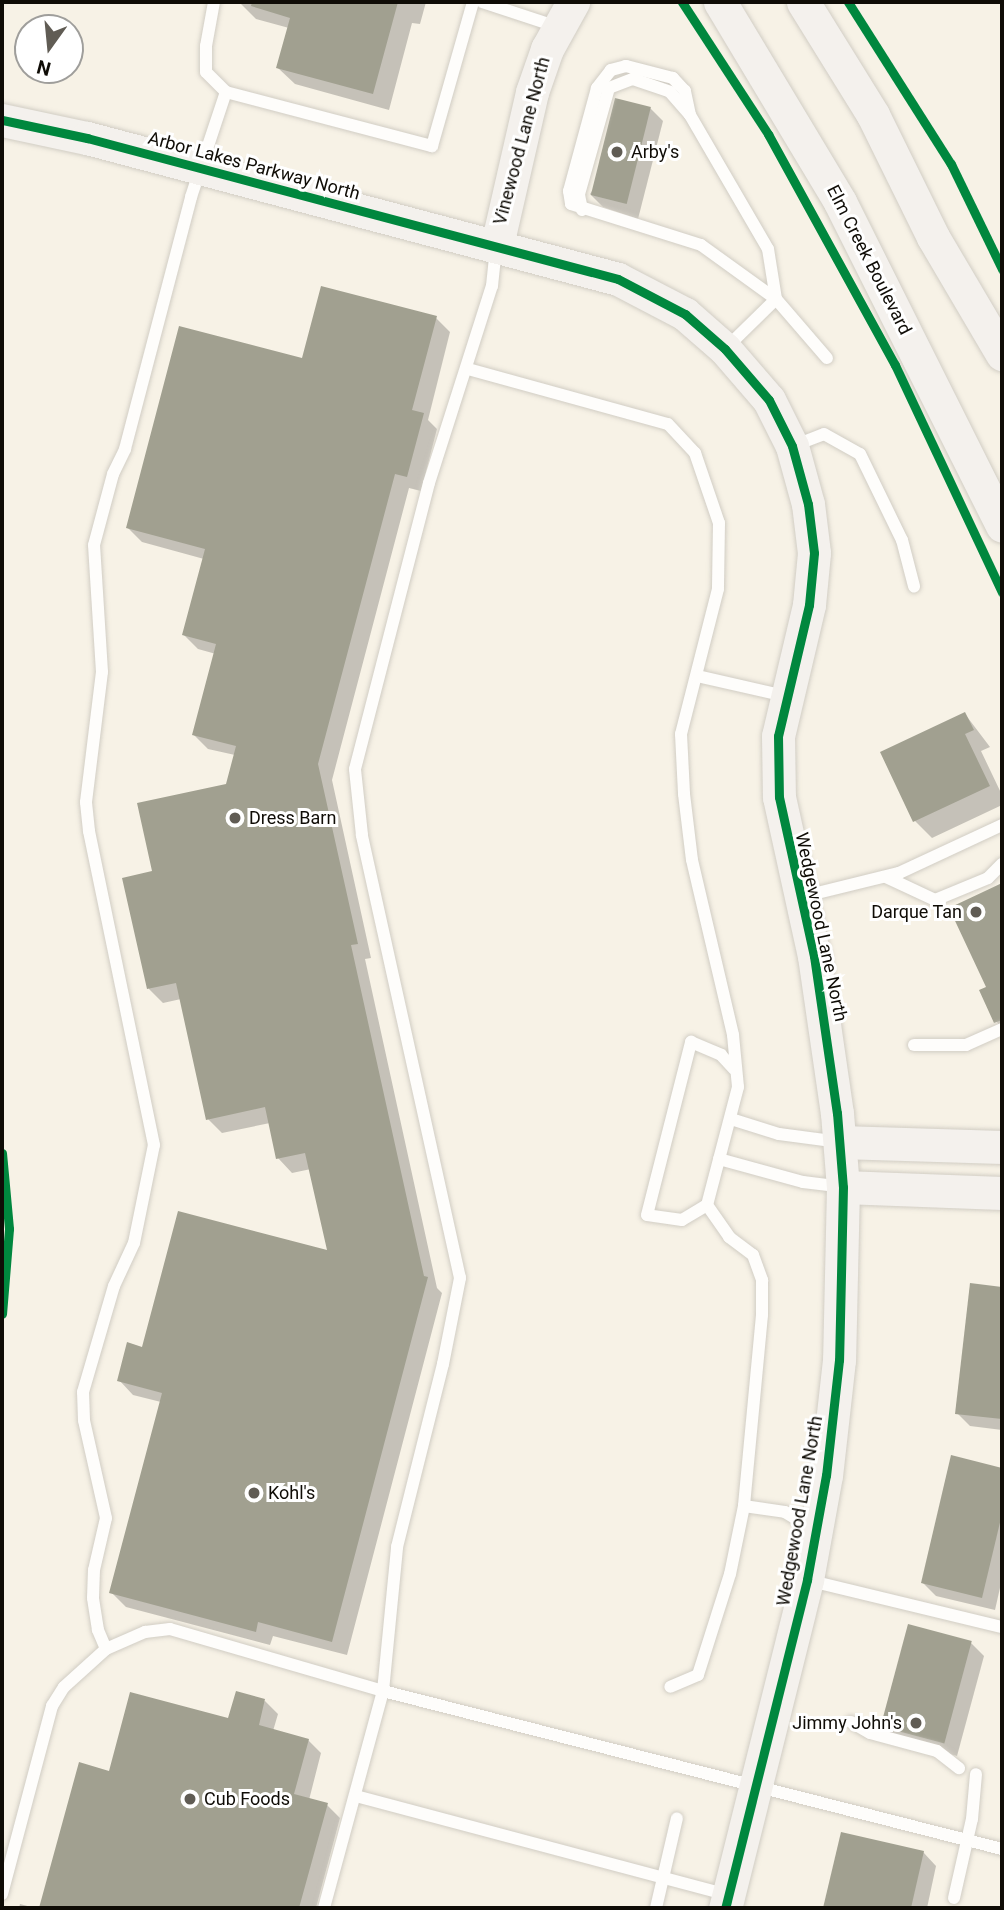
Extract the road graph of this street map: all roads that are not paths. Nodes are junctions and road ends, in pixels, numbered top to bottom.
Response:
1 (214, 2) edge
2 (473, 2) edge
3 (482, 2) edge
4 (720, 2) edge
5 (803, 2) edge
6 (566, 15) edge
7 (226, 92) junction
8 (2, 121) edge
9 (201, 168) junction
10 (497, 245) junction
11 (776, 299) junction
12 (725, 349) junction
13 (1002, 354) edge
14 (827, 358) dead end
15 (468, 369) junction
16 (792, 446) junction
17 (1002, 526) edge
18 (914, 586) dead end
19 (697, 676) junction
20 (786, 696) junction
21 (1002, 825) edge
22 (1002, 864) edge
23 (886, 877) junction
24 (800, 897) junction
25 (1002, 1029) edge
26 (914, 1045) dead end
27 (734, 1069) junction
28 (731, 1119) junction
29 (839, 1142) junction
30 (1002, 1147) edge
31 (719, 1159) junction
32 (842, 1187) junction
33 (1002, 1193) edge
34 (707, 1205) junction
35 (744, 1506) junction
36 (816, 1531) junction
37 (807, 1580) junction
38 (1002, 1627) edge
39 (106, 1649) junction
40 (670, 1687) dead end
41 (383, 1691) junction
42 (851, 1722) dead end
43 (959, 1768) dead end
44 (976, 1774) dead end
45 (758, 1787) junction
46 (356, 1797) junction
47 (677, 1818) dead end
48 (967, 1840) junction
49 (1002, 1849) edge
50 (664, 1877) junction
51 (2, 1894) edge
52 (954, 1898) dead end
53 (727, 1901) edge
54 (324, 1908) edge
55 (656, 1908) edge

1 - 7 lane
2 - 7 lane
3 - 6 lane
4 - 17 street, Elm Creek Boulevard
5 - 13 street
6 - 10 street, Vinewood Lane North
7 - 9 lane
8 - 9 street, Arbor Lakes Parkway North
9 - 10 street, Arbor Lakes Parkway North
9 - 39 lane
10 - 12 street, Wedgewood Lane North
10 - 15 lane
11 - 11 lane
11 - 12 lane
11 - 14 lane
12 - 16 street, Wedgewood Lane North
15 - 19 lane
15 - 41 lane
16 - 18 lane
16 - 20 street, Wedgewood Lane North
19 - 20 lane
19 - 27 lane
20 - 24 street, Wedgewood Lane North
21 - 23 lane
22 - 23 lane
23 - 24 lane
24 - 29 street, Wedgewood Lane North
25 - 26 lane
27 - 28 lane
27 - 34 lane
28 - 29 lane
28 - 31 lane
29 - 30 street
29 - 32 street, Wedgewood Lane North
31 - 32 lane
31 - 34 lane
32 - 33 street
32 - 36 street, Wedgewood Lane North
34 - 35 lane
35 - 36 lane
35 - 40 lane
36 - 37 street, Wedgewood Lane North
37 - 38 lane
37 - 45 street, Wedgewood Lane North
39 - 41 lane
39 - 51 lane
41 - 45 lane
41 - 46 lane
42 - 43 lane
44 - 48 lane
45 - 48 lane
45 - 53 street, Wedgewood Lane North
46 - 50 lane
46 - 54 lane
47 - 50 lane
48 - 49 lane
48 - 52 lane
50 - 53 lane
50 - 55 lane

